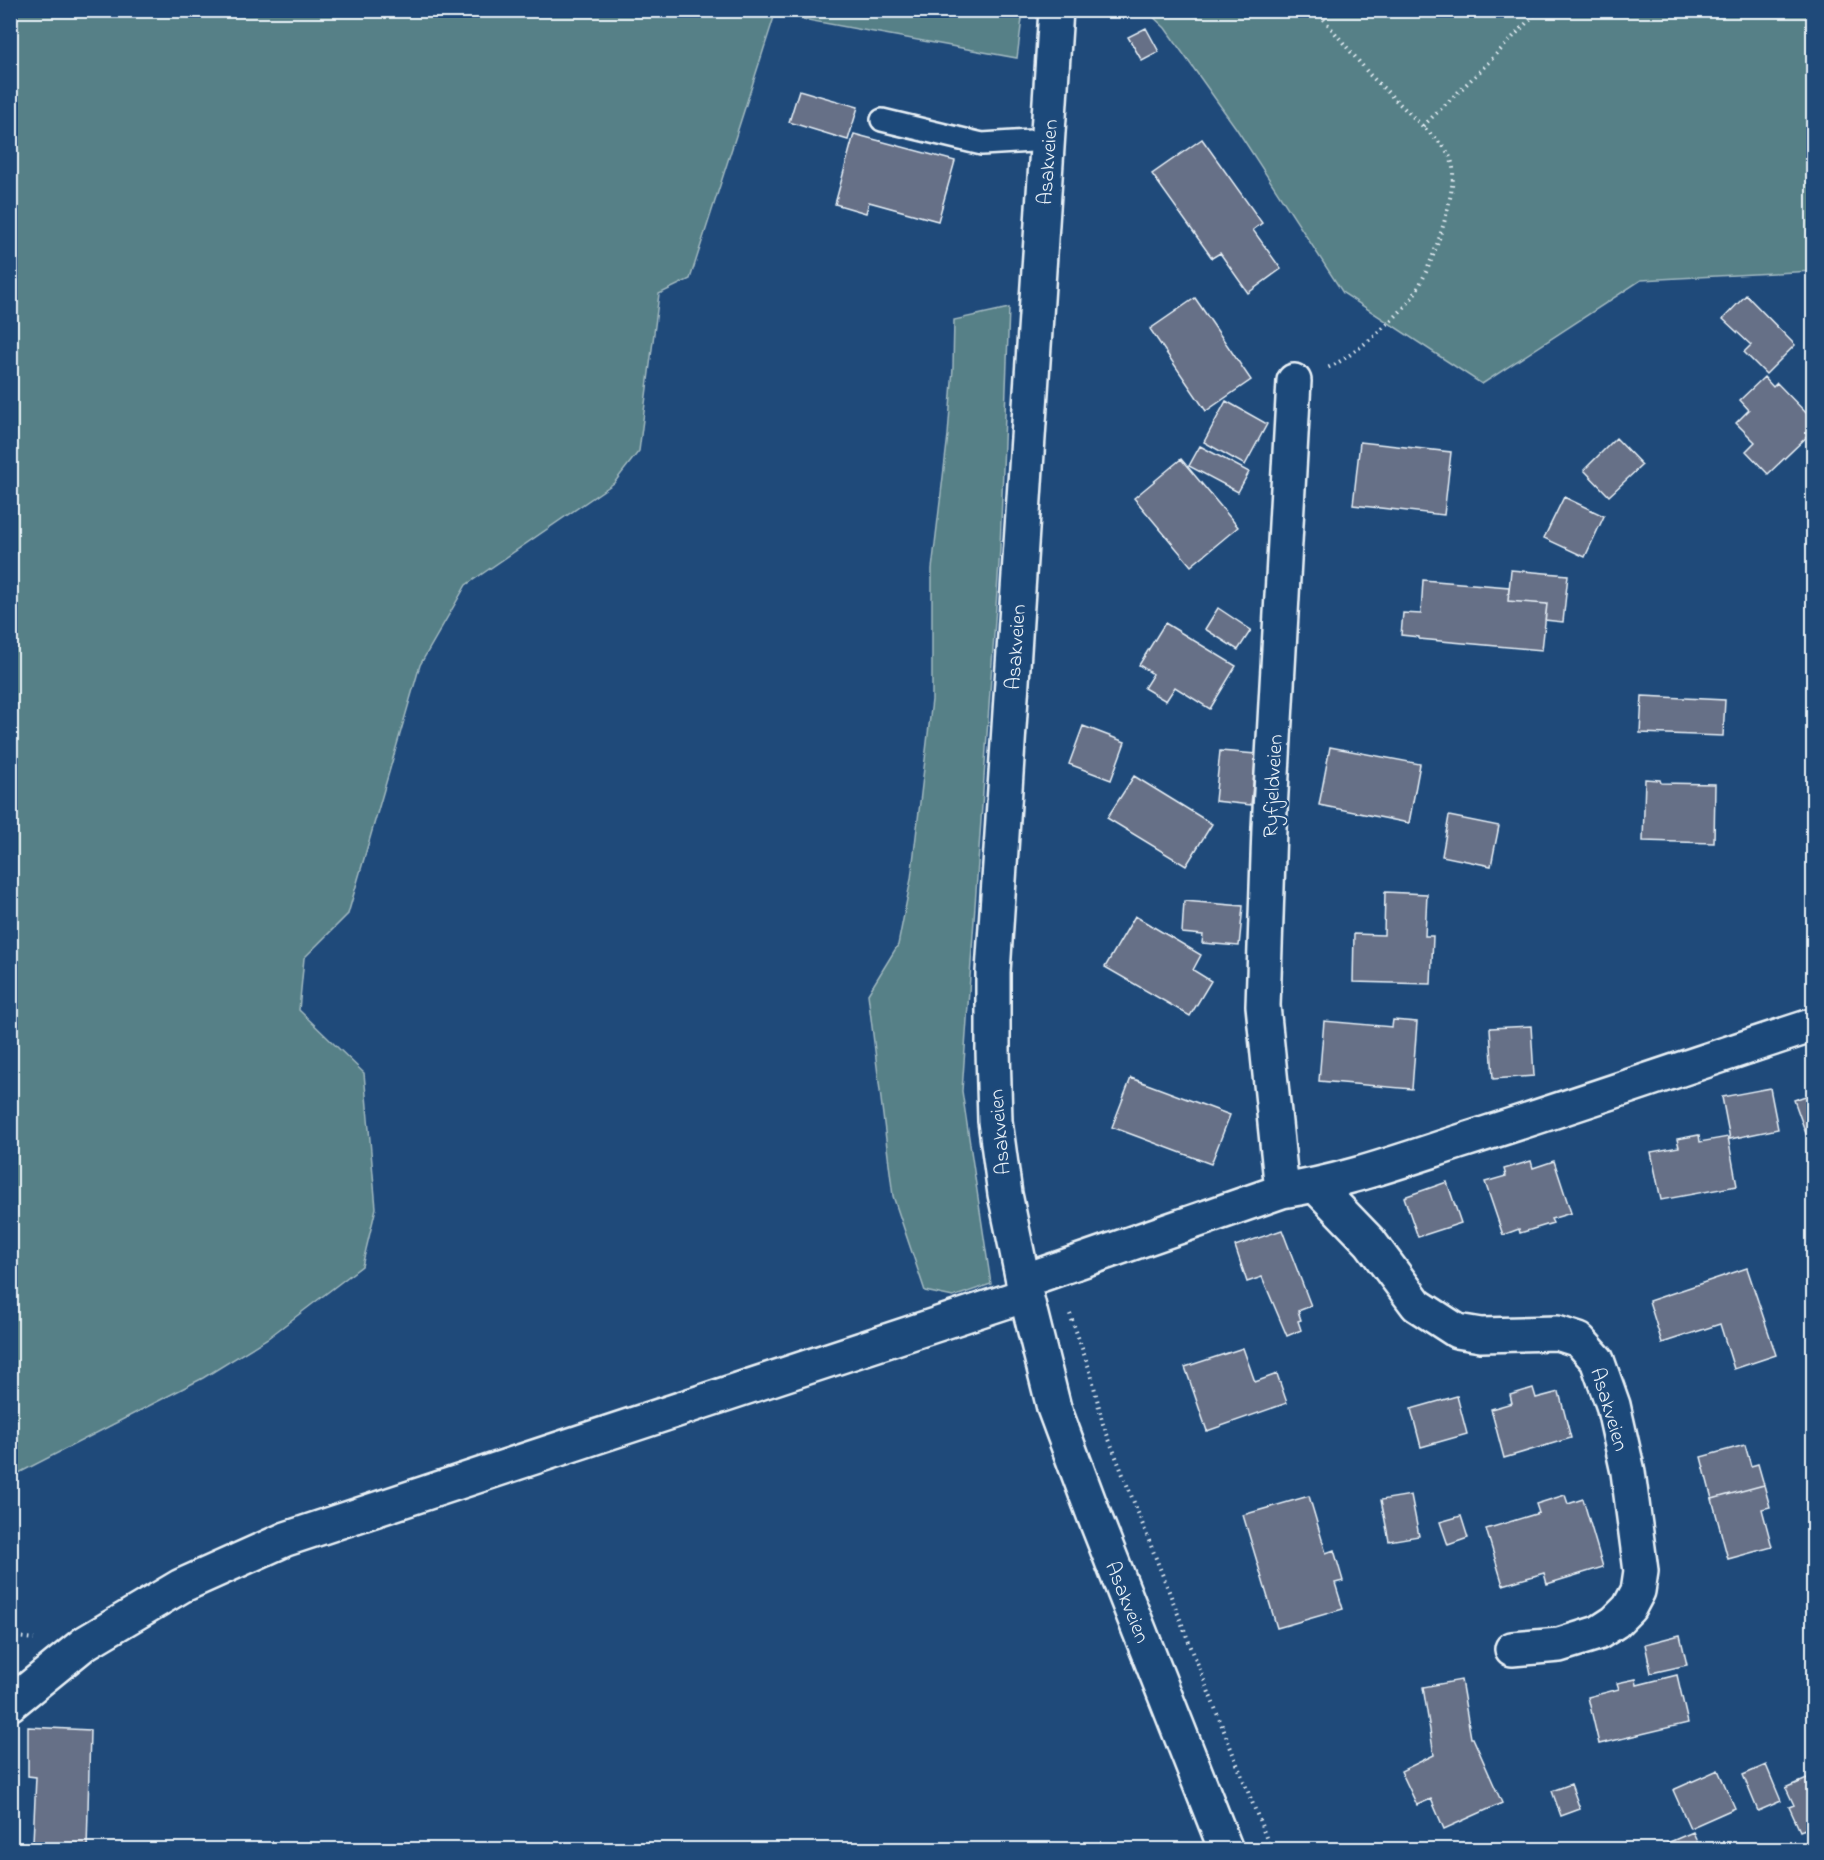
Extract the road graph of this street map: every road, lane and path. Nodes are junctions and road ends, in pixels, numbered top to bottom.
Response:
1 (1056, 10) edge
2 (1316, 10) edge
3 (1539, 10) edge
4 (882, 120) dead end
5 (1424, 126) junction
6 (1048, 140) junction
7 (1294, 381) joint
8 (1814, 1025) edge
9 (1316, 1186) junction
10 (1282, 1191) junction
11 (1025, 1288) junction
12 (1070, 1313) dead end
13 (1512, 1649) dead end
14 (10, 1704) edge
15 (1227, 1850) edge
16 (1270, 1850) edge

1 - 6 street, Asakveien
2 - 5 path
3 - 5 path
4 - 6 lane
5 - 7 path
6 - 11 street, Asakveien
7 - 10 street, Ryfjeldveien
8 - 9 street
9 - 10 street
9 - 13 street, Asakveien
10 - 11 street
11 - 14 street
11 - 15 street, Asakveien
12 - 16 path

